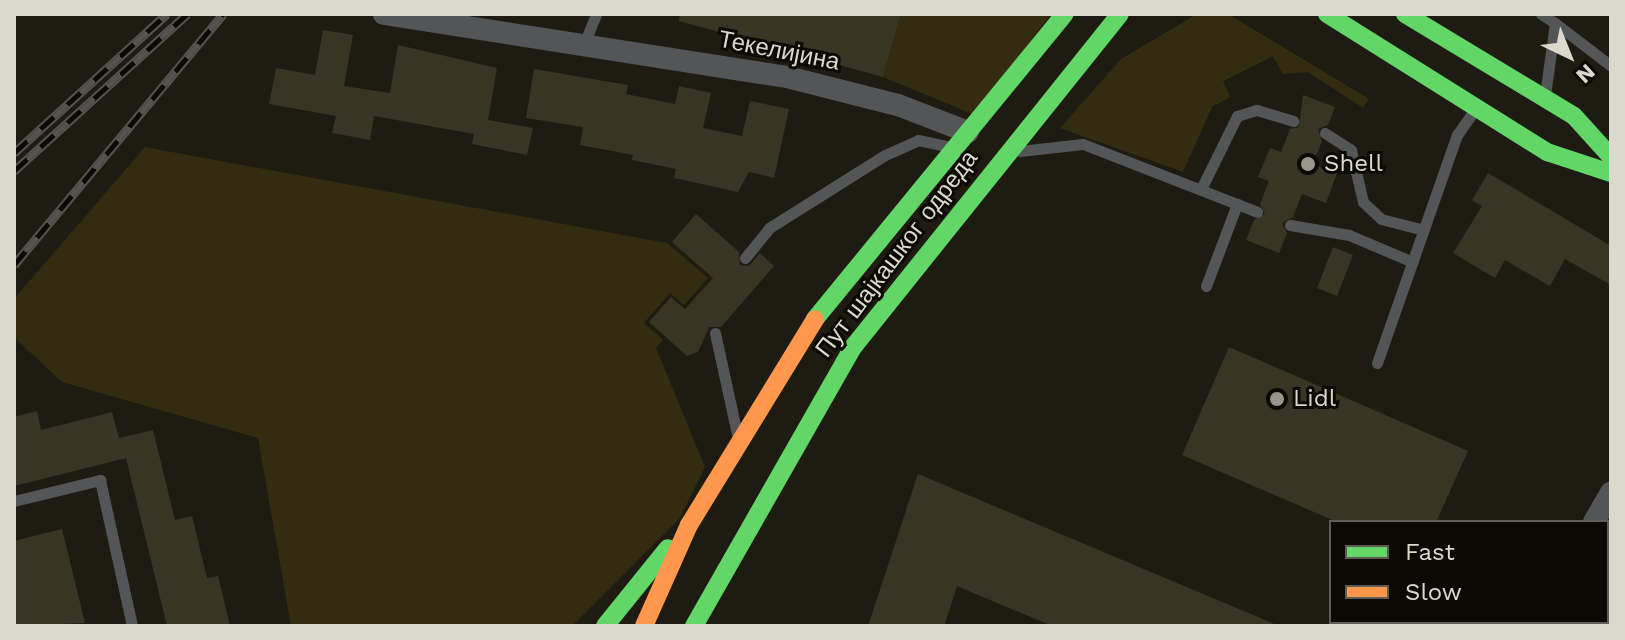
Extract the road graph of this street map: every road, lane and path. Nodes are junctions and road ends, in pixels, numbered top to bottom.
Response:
1 (384, 14) edge
2 (596, 14) edge
3 (1120, 14) edge
4 (1140, 14) edge
5 (1327, 14) edge
6 (1541, 14) edge
7 (1062, 16) edge
8 (1416, 17) edge
9 (1555, 23) junction
10 (584, 44) junction
11 (1090, 50) junction
12 (1611, 66) edge
13 (1544, 95) junction
14 (1476, 107) junction
15 (1293, 121) dead end
16 (1325, 133) dead end
17 (961, 140) junction
18 (1001, 157) junction
19 (1611, 157) edge
20 (1611, 173) edge
21 (1201, 189) junction
22 (1237, 204) junction
23 (1257, 212) dead end
24 (1290, 225) dead end
25 (1424, 230) junction
26 (745, 258) dead end
27 (1413, 262) junction
28 (1206, 286) dead end
29 (715, 333) dead end
30 (1377, 363) dead end
31 (738, 438) junction
32 (1611, 492) edge
33 (14, 501) edge
34 (1595, 520) edge
35 (689, 525) junction
36 (747, 528) junction
37 (132, 626) edge
38 (605, 626) edge
39 (644, 626) edge
40 (694, 626) edge
41 (715, 626) edge

1 - 10 street, Текелијина
2 - 10 lane
3 - 11 main road, Пут шајкашког одреда
4 - 11 main road
5 - 14 main road
6 - 9 lane
7 - 17 main road, Пут шајкашког одреда
8 - 13 main road
9 - 12 lane
9 - 13 lane
10 - 17 street, Текелијина
11 - 18 main road, Пут шајкашког одреда
13 - 19 main road
14 - 20 main road
14 - 25 lane
15 - 21 lane
16 - 25 lane
17 - 26 lane
17 - 31 main road, Пут шајкашког одреда
18 - 21 lane
18 - 36 main road, Пут шајкашког одреда
21 - 22 lane
22 - 23 lane
22 - 28 lane
24 - 27 lane
25 - 27 lane
27 - 30 lane
29 - 31 lane
31 - 35 main road, Пут шајкашког одреда
32 - 34 street
33 - 37 lane
35 - 38 main road
35 - 39 main road, Пут шајкашког одреда
36 - 40 main road, Пут шајкашког одреда
36 - 41 main road

